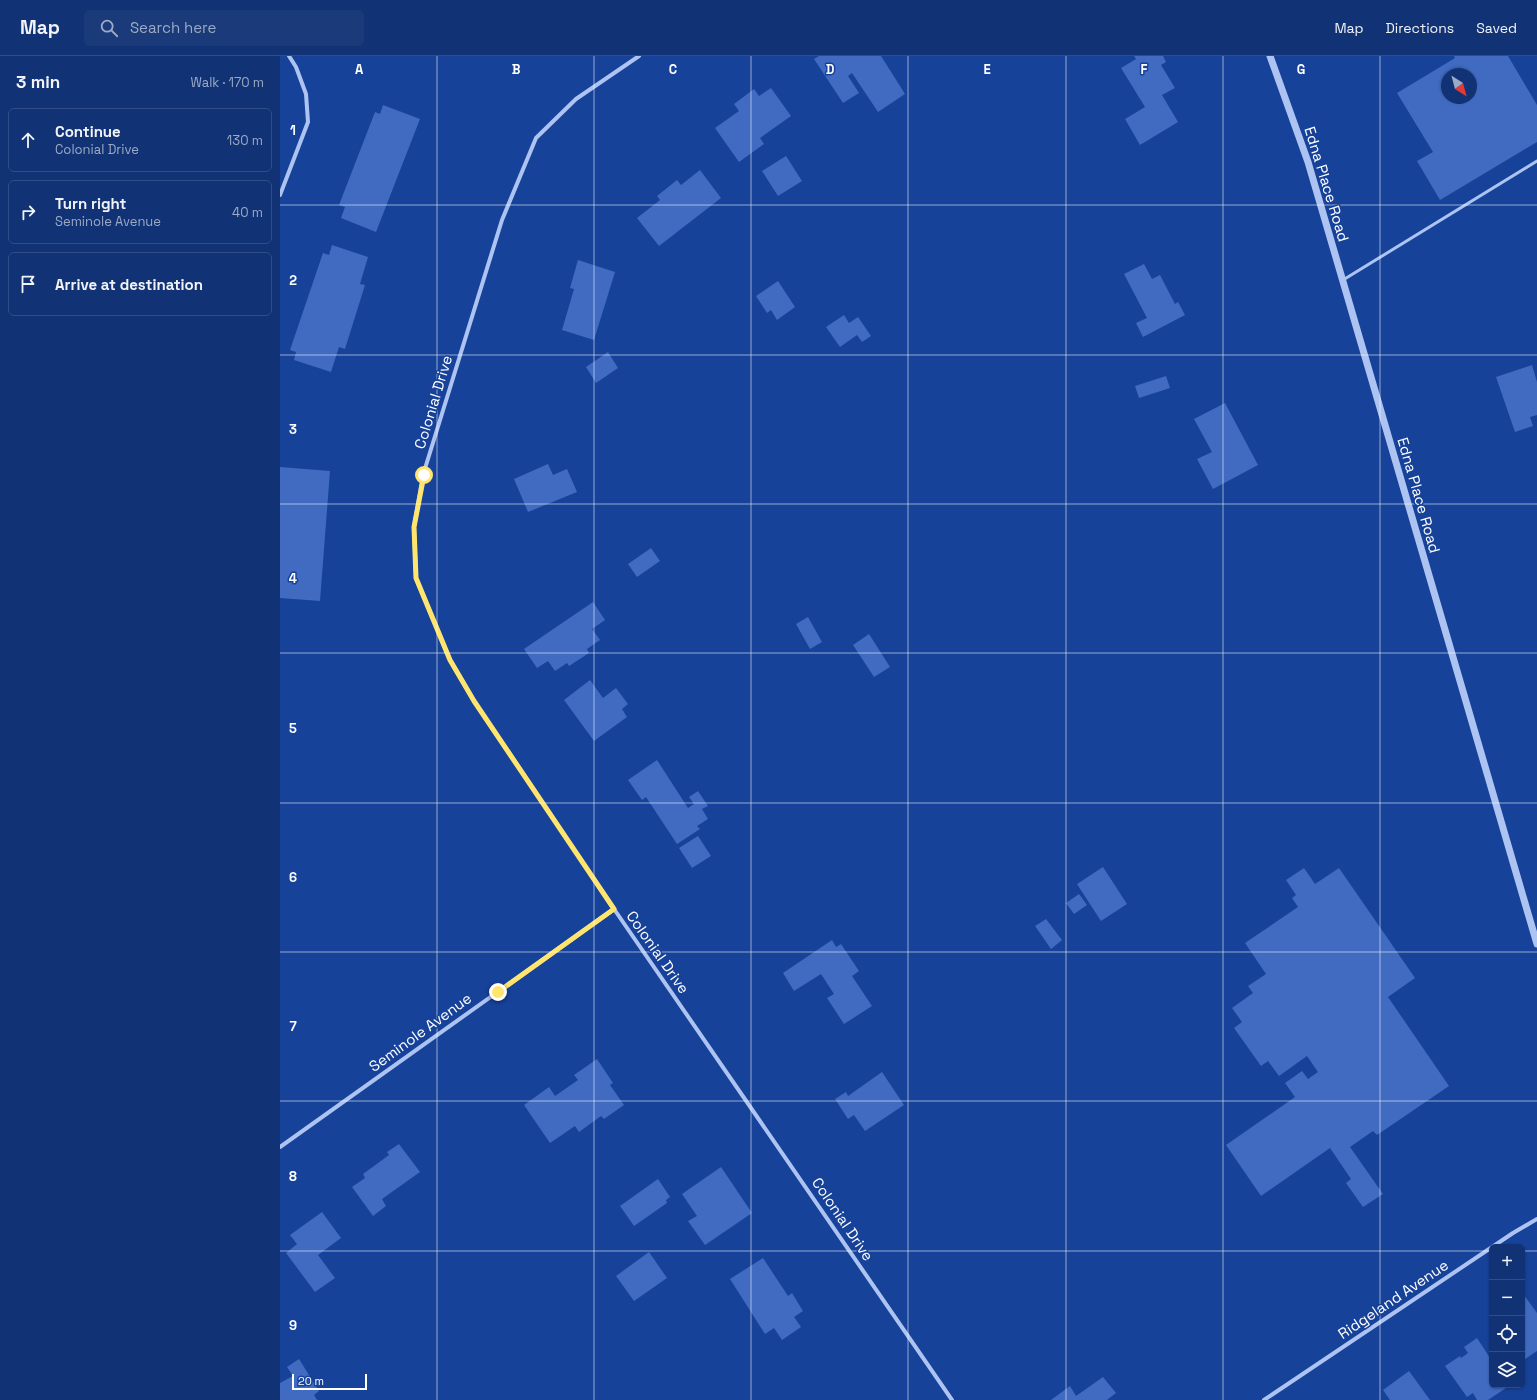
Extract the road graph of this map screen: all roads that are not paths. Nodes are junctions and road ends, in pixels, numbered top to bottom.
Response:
1 (289, 56) edge
2 (639, 56) edge
3 (1270, 56) edge
4 (1537, 161) edge
5 (280, 195) edge
6 (1343, 280) junction
7 (614, 909) junction
8 (1537, 944) edge
9 (280, 1147) edge
10 (1537, 1219) edge
11 (952, 1400) edge
12 (1264, 1400) edge

1 - 5 street
2 - 7 street, Colonial Drive
3 - 6 street, Edna Place Road
4 - 6 lane
6 - 8 street, Edna Place Road
7 - 9 street, Seminole Avenue
7 - 11 street, Colonial Drive
10 - 12 street, Ridgeland Avenue

